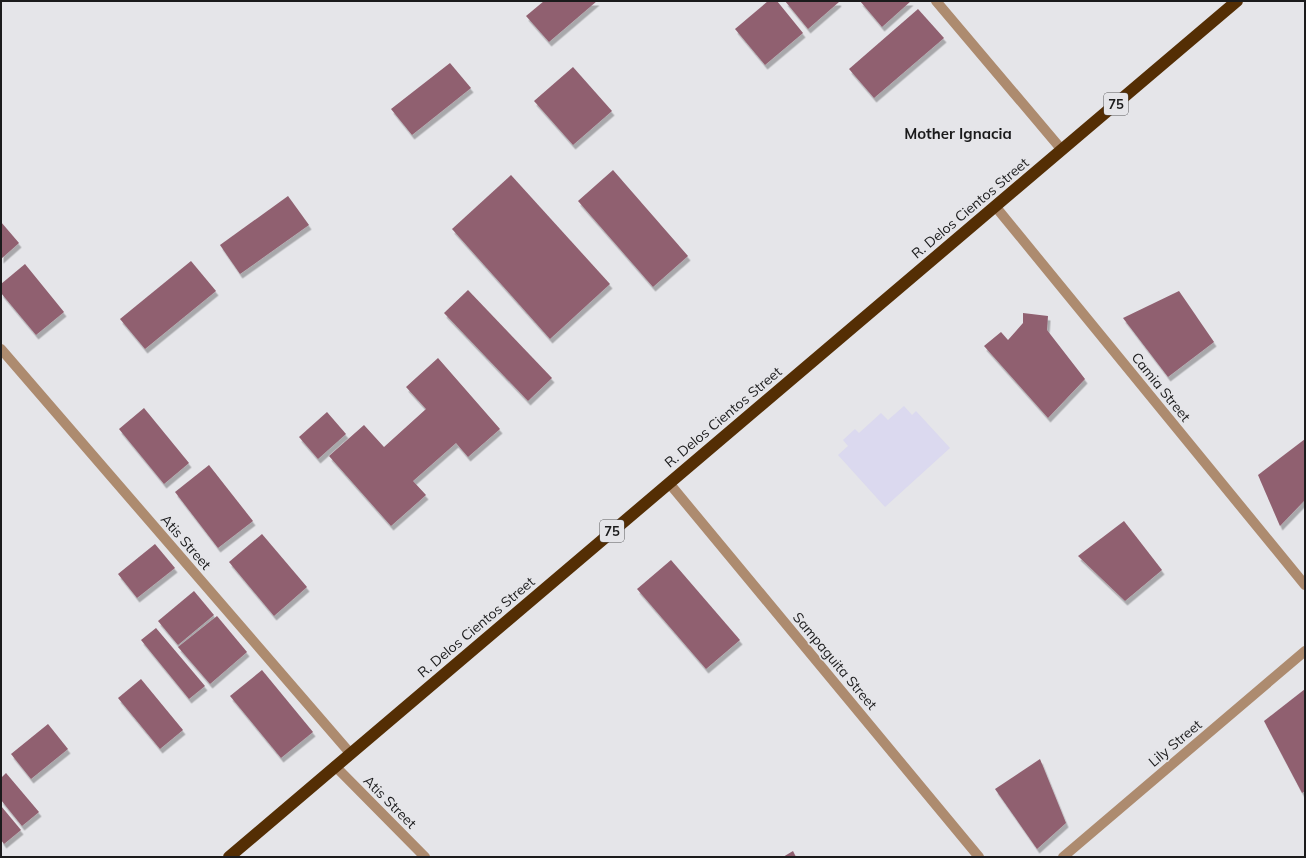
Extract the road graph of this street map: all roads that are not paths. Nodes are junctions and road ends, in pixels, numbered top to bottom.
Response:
1 (936, 1) edge
2 (1237, 1) edge
3 (1062, 150) junction
4 (995, 206) junction
5 (1, 349) edge
6 (669, 483) junction
7 (1305, 585) edge
8 (1305, 651) edge
9 (350, 753) junction
10 (335, 766) junction
11 (229, 857) edge
12 (425, 857) edge
13 (979, 857) edge
14 (1063, 857) edge

1 - 3 street
2 - 3 highway, R. Delos Cientos Street / 75
3 - 4 highway, R. Delos Cientos Street / 75
4 - 6 highway, R. Delos Cientos Street / 75
4 - 7 street, Camia Street
5 - 9 street, Atis Street
6 - 9 highway, R. Delos Cientos Street / 75
6 - 13 street, Sampaguita Street
8 - 14 street, Lily Street
9 - 10 highway, R. Delos Cientos Street / 75
10 - 11 highway, R. Delos Cientos Street / 75
10 - 12 street, Atis Street

